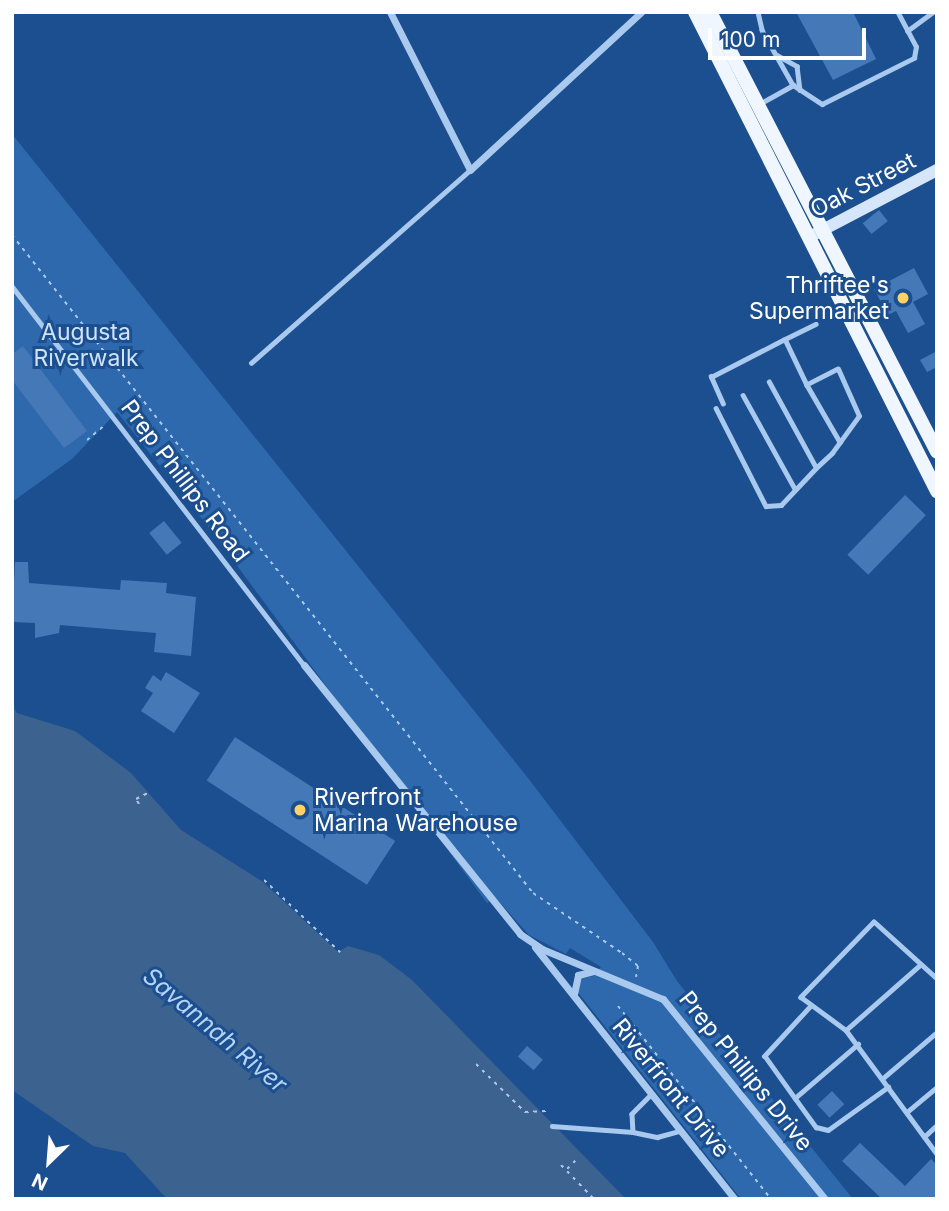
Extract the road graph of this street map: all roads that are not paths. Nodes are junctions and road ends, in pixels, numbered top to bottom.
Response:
1 (390, 12) edge
2 (641, 12) edge
3 (695, 12) edge
4 (710, 12) edge
5 (758, 12) edge
6 (897, 12) edge
7 (933, 12) edge
8 (907, 31) junction
9 (776, 55) junction
10 (793, 85) junction
11 (800, 90) junction
12 (757, 105) junction
13 (470, 170) junction
14 (937, 170) edge
15 (815, 234) junction
16 (12, 286) edge
17 (816, 324) dead end
18 (872, 326) junction
19 (857, 336) junction
20 (785, 339) junction
21 (251, 363) dead end
22 (769, 382) dead end
23 (807, 385) junction
24 (743, 395) dead end
25 (723, 404) dead end
26 (716, 408) dead end
27 (840, 442) junction
28 (937, 452) edge
29 (816, 468) junction
30 (794, 489) junction
31 (937, 491) edge
32 (304, 665) joint
33 (532, 944) junction
34 (920, 965) junction
35 (595, 971) junction
36 (937, 979) edge
37 (577, 1001) junction
38 (810, 1007) junction
39 (846, 1030) junction
40 (937, 1032) edge
41 (858, 1044) junction
42 (882, 1079) junction
43 (888, 1087) junction
44 (937, 1087) edge
45 (652, 1094) junction
46 (795, 1098) junction
47 (907, 1112) junction
48 (937, 1125) edge
49 (552, 1126) dead end
50 (681, 1130) junction
51 (633, 1132) junction
52 (924, 1137) junction
53 (937, 1154) edge
54 (735, 1199) edge
55 (825, 1199) edge

1 - 13 street
2 - 13 street
3 - 15 main road
4 - 12 main road
5 - 9 lane
6 - 8 lane
7 - 8 lane
8 - 11 lane
9 - 10 lane
9 - 11 lane
10 - 11 lane
10 - 12 lane
12 - 15 main road
13 - 21 lane
14 - 15 street, Oak Street
15 - 18 main road
15 - 19 main road
16 - 32 lane, Prep Phillips Road
17 - 20 lane
18 - 19 lane
18 - 28 main road
19 - 31 main road
20 - 23 lane
20 - 25 lane
22 - 29 lane
23 - 27 lane
23 - 27 lane
24 - 30 lane
26 - 30 lane
27 - 29 lane
29 - 30 lane
32 - 33 street, Prep Phillips Drive
33 - 35 street, Prep Phillips Drive
33 - 37 street, Riverfront Drive
34 - 36 lane
34 - 38 lane
34 - 39 lane
35 - 37 street
35 - 55 street, Prep Phillips Drive
37 - 45 street, Riverfront Drive
38 - 39 lane
38 - 46 lane
39 - 41 lane
40 - 42 lane
41 - 42 lane
41 - 46 lane
42 - 43 lane
43 - 46 lane
43 - 47 lane
44 - 47 lane
45 - 50 street, Riverfront Drive
45 - 51 lane
47 - 52 lane
48 - 52 lane
49 - 51 lane
50 - 51 lane
50 - 54 street, Riverfront Drive
52 - 53 lane

